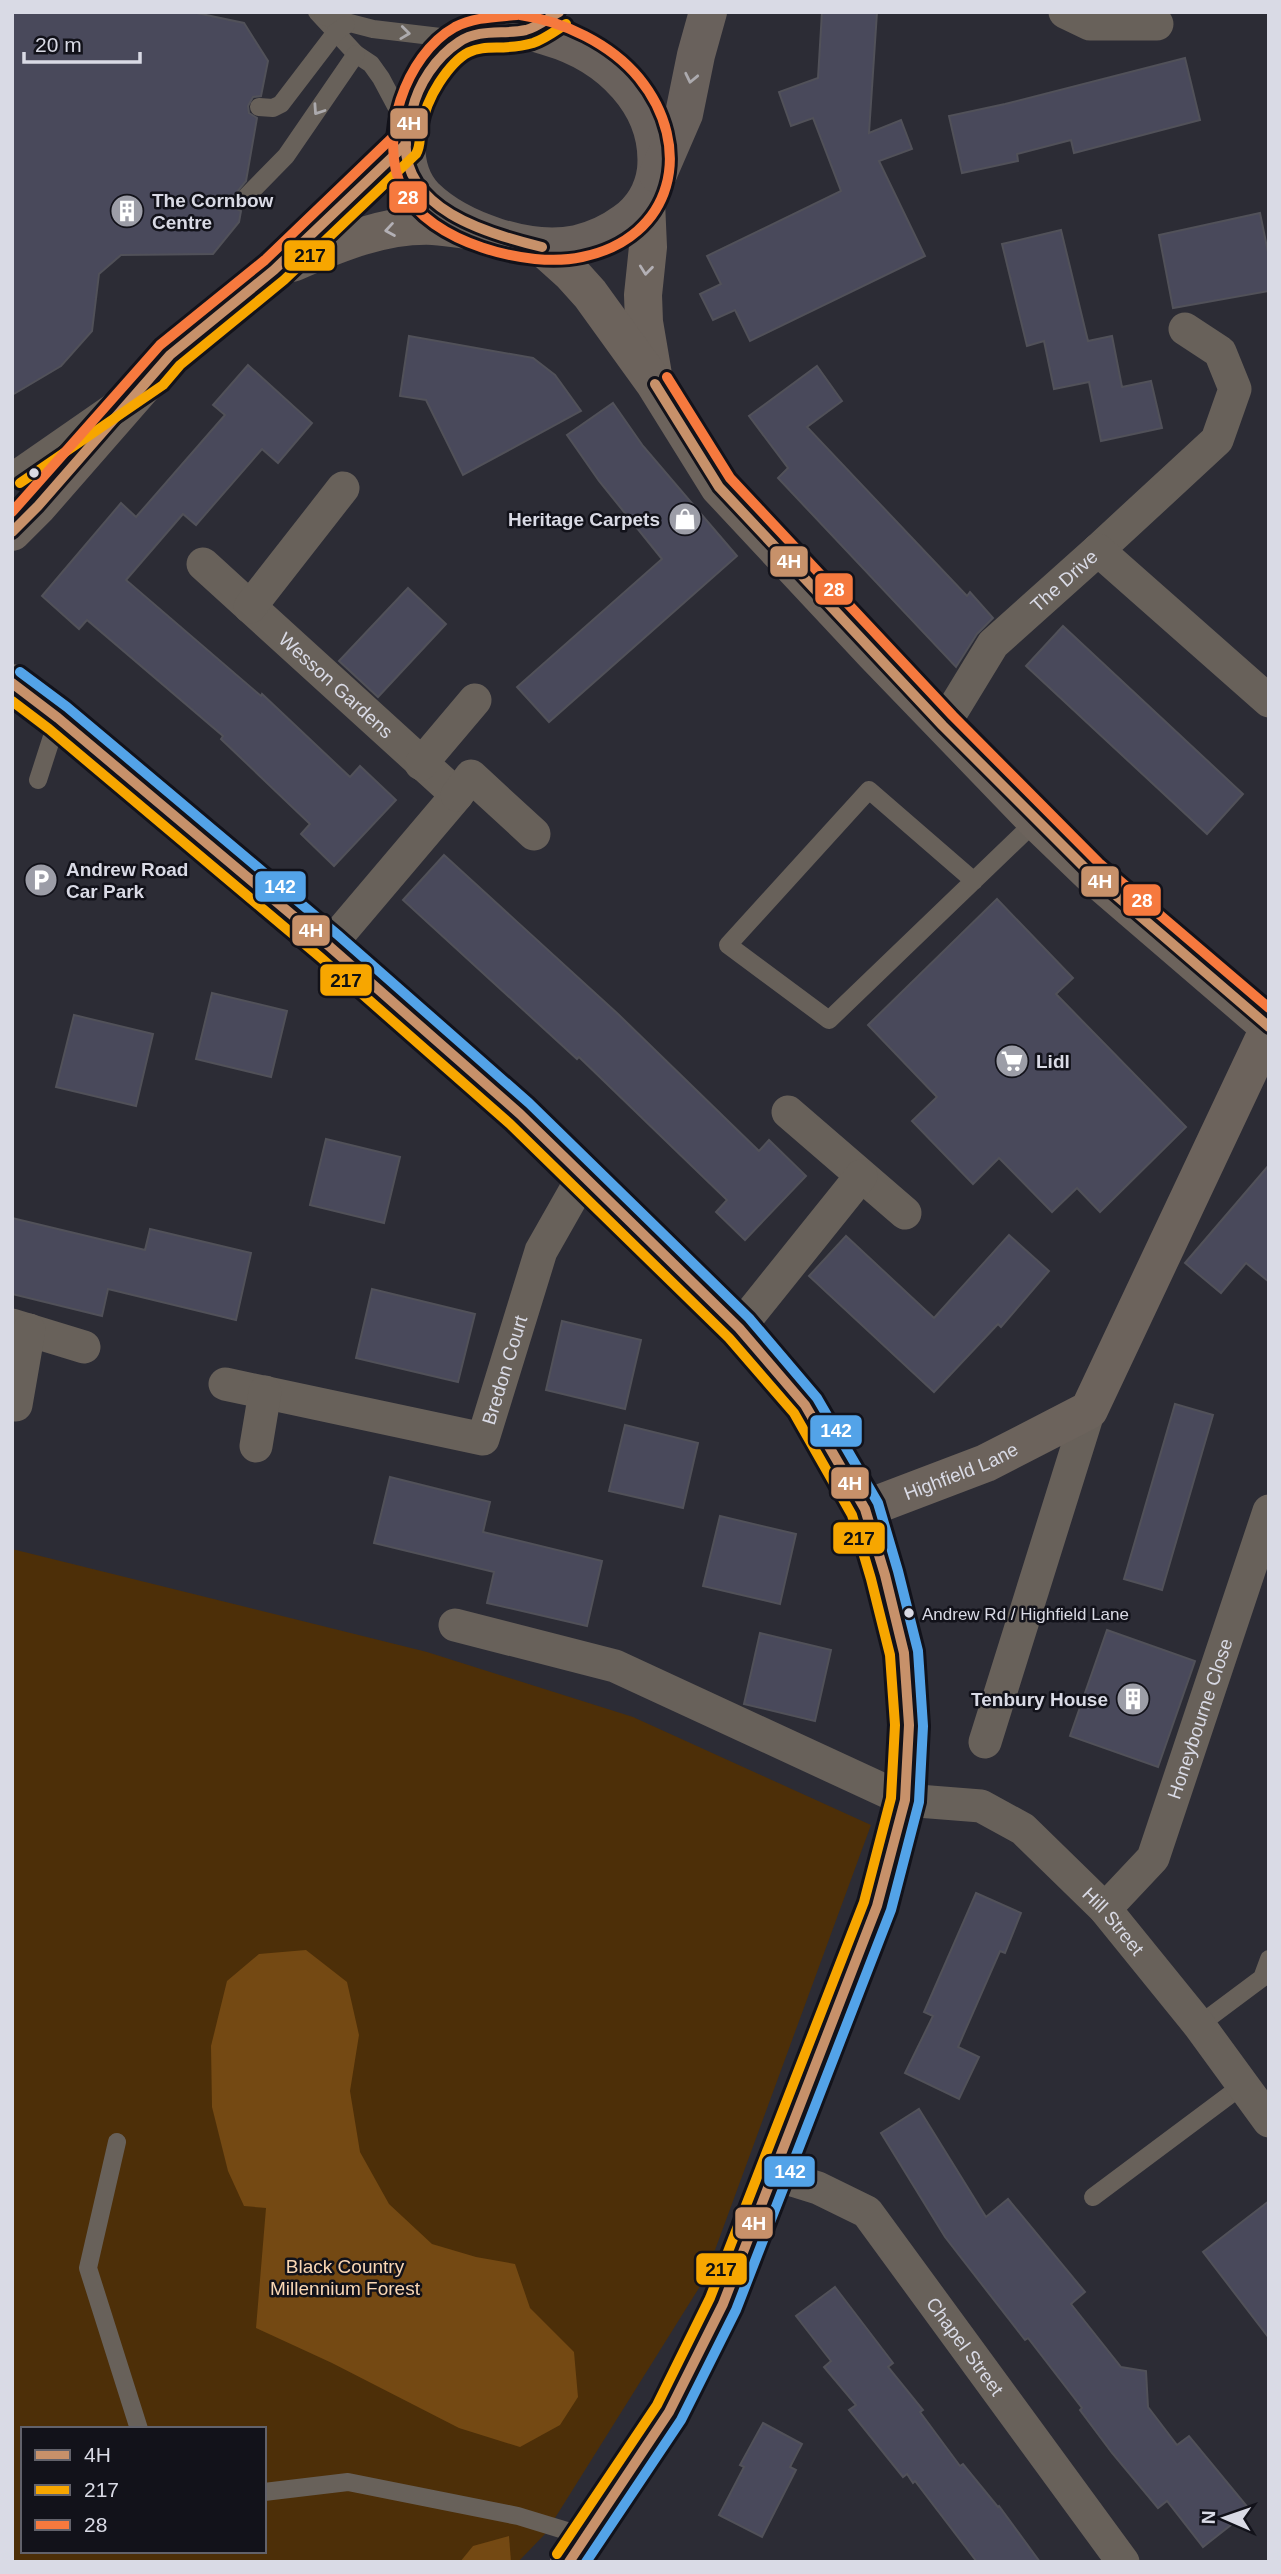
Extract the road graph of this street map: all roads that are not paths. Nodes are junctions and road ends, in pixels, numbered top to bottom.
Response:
1 (559, 12) edge
2 (708, 12) edge
3 (1065, 12) edge
4 (320, 14) edge
5 (520, 24) edge
6 (1157, 24) dead end
7 (342, 27) junction
8 (471, 29) edge
9 (356, 54) junction
10 (259, 107) dead end
11 (405, 141) junction
12 (650, 192) junction
13 (243, 200) dead end
14 (482, 232) junction
15 (542, 247) junction
16 (274, 270) junction
17 (1185, 329) dead end
18 (153, 374) junction
19 (655, 384) junction
20 (12, 471) edge
21 (342, 488) dead end
22 (12, 531) edge
23 (1098, 550) junction
24 (203, 564) dead end
25 (250, 607) junction
26 (12, 683) edge
27 (475, 700) dead end
28 (1269, 701) edge
29 (58, 718) junction
30 (943, 726) junction
31 (421, 764) junction
32 (38, 780) dead end
33 (457, 795) junction
34 (1036, 821) junction
35 (534, 834) dead end
36 (974, 881) junction
37 (328, 946) junction
38 (1269, 1027) edge
39 (788, 1112) dead end
40 (860, 1176) junction
41 (583, 1177) junction
42 (905, 1213) dead end
43 (20, 1328) edge
44 (739, 1328) junction
45 (84, 1347) dead end
46 (225, 1384) dead end
47 (265, 1392) junction
48 (16, 1405) dead end
49 (1089, 1410) junction
50 (256, 1446) dead end
51 (865, 1509) junction
52 (1269, 1511) edge
53 (455, 1625) dead end
54 (985, 1742) dead end
55 (905, 1800) junction
56 (1105, 1909) junction
57 (1269, 1959) edge
58 (1199, 2025) junction
59 (1243, 2085) junction
60 (1269, 2121) edge
61 (117, 2142) dead end
62 (773, 2174) junction
63 (1093, 2197) dead end
64 (138, 2427) edge
65 (266, 2492) edge
66 (578, 2549) edge
67 (1123, 2562) edge

1 - 5 main road
2 -> 12 main road
3 - 6 street
4 - 7 lane
5 - 8 main road
5 - 12 main road
7 -> 8 lane
7 - 9 lane
7 - 10 lane
8 - 11 main road
9 - 11 lane
9 -> 13 lane
11 - 14 main road
11 - 16 street
12 - 15 main road
12 -> 19 street
14 - 15 main road
14 -> 16 street
15 - 19 street
16 - 18 street
17 - 23 street
18 - 20 lane
18 - 22 street
19 - 30 street
21 - 25 street
23 - 28 street, The Drive
23 - 30 street, The Drive
24 - 25 street, Wesson Gardens
25 - 31 street, Wesson Gardens
26 - 29 street
27 - 31 street
29 - 32 lane
29 - 37 street
30 - 34 street
31 - 33 street, Wesson Gardens
33 - 35 street
33 - 37 street
34 - 36 lane
34 - 38 street
36 - 36 lane
37 - 41 street
38 - 49 street
39 - 40 street
40 - 42 street
40 - 44 street
41 - 44 street
41 - 47 street, Bredon Court
43 - 45 street
43 - 48 street
44 - 51 street
46 - 47 street, Bredon Court
47 - 50 street
49 - 51 street, Highfield Lane
49 - 54 street
51 - 55 street
52 - 56 street, Honeybourne Close
53 - 55 street
55 - 56 street, Hill Street
55 - 62 street
56 - 58 street, Hill Street
57 - 58 lane
58 - 59 street, Hill Street
59 - 60 street, Hill Street
59 - 63 lane
61 - 64 lane
62 - 66 street
62 - 67 street, Chapel Street
65 - 66 lane

